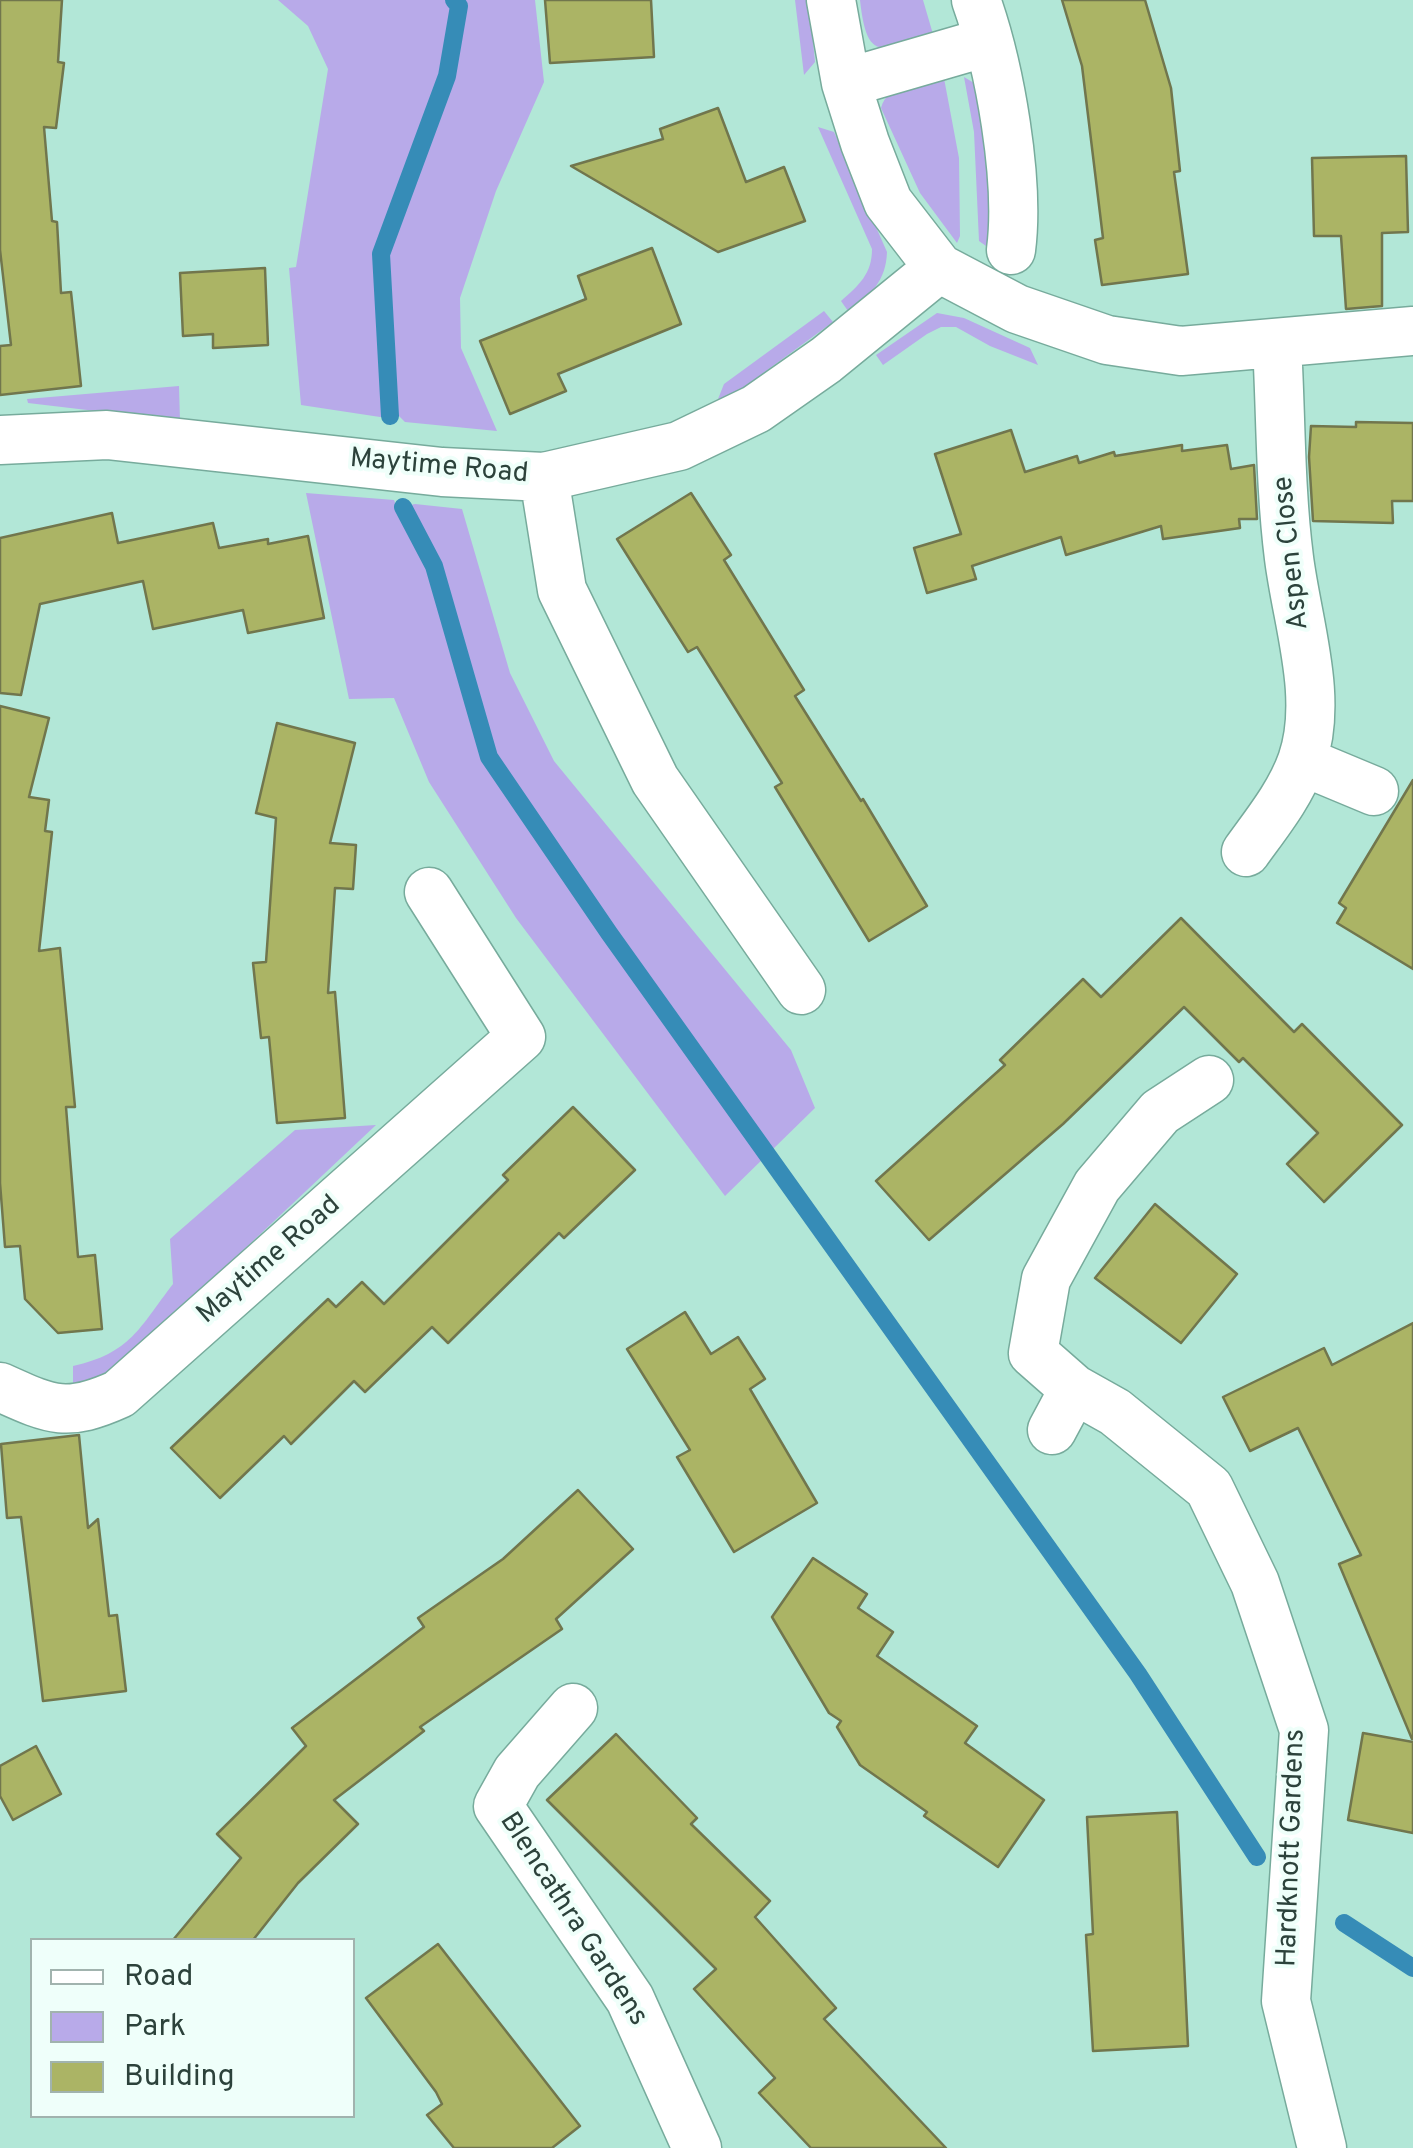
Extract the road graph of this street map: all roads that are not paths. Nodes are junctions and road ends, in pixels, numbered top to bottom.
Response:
1 (832, 0) edge
2 (982, 21) edge
3 (846, 83) junction
4 (1011, 250) dead end
5 (939, 268) junction
6 (1413, 331) edge
7 (1277, 345) junction
8 (0, 440) edge
9 (544, 476) junction
10 (1302, 761) junction
11 (1374, 791) dead end
12 (1246, 852) dead end
13 (430, 892) dead end
14 (802, 990) dead end
15 (1209, 1080) dead end
16 (0, 1387) edge
17 (1074, 1388) junction
18 (1052, 1430) dead end
19 (573, 1708) dead end
20 (697, 2148) edge
21 (1322, 2148) edge

1 - 3 street
2 - 3 street
2 - 4 street
3 - 5 street
5 - 7 street
5 - 9 street, Maytime Road
6 - 7 street
7 - 10 street, Aspen Close
8 - 9 street, Maytime Road
9 - 14 street
10 - 11 street
10 - 12 street, Aspen Close
13 - 16 street, Maytime Road
15 - 17 street, Hardknott Gardens
17 - 18 street
17 - 21 street, Hardknott Gardens
19 - 20 street, Blencathra Gardens

